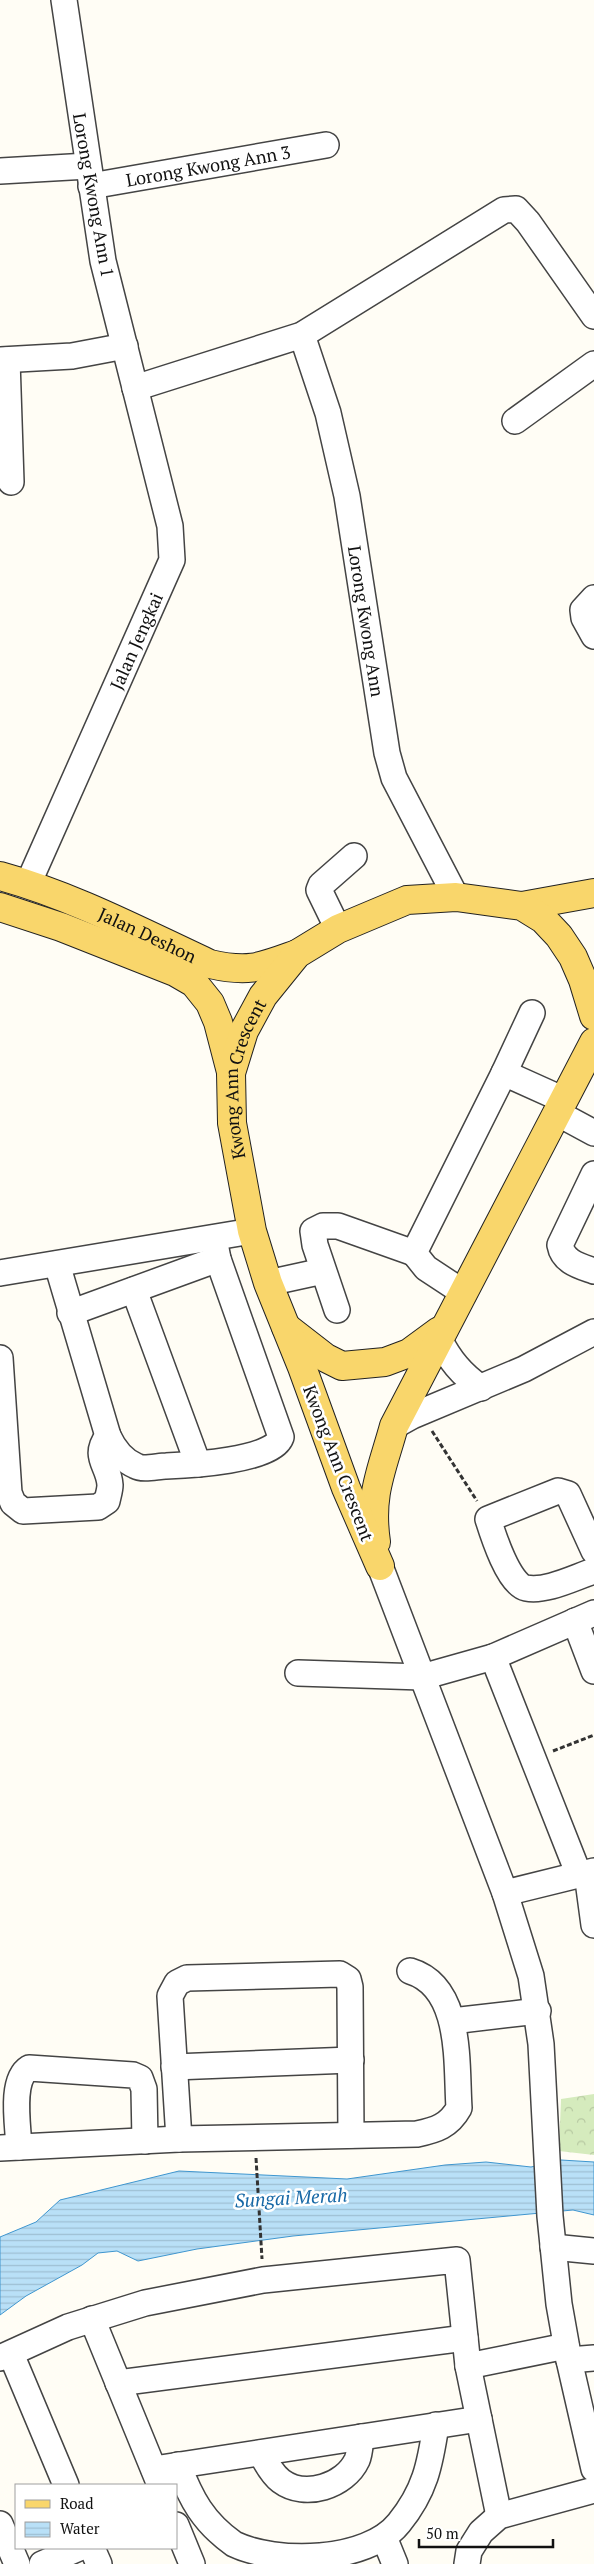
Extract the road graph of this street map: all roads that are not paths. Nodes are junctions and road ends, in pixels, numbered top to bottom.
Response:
1 (64, 0) edge
2 (326, 145) dead end
3 (0, 171) edge
4 (89, 176) junction
5 (594, 316) edge
6 (302, 335) junction
7 (125, 346) junction
8 (4, 360) edge
9 (594, 364) edge
10 (135, 388) junction
11 (515, 421) dead end
12 (11, 482) dead end
13 (594, 598) edge
14 (594, 636) edge
15 (354, 856) dead end
16 (0, 876) edge
17 (28, 884) junction
18 (594, 893) edge
19 (456, 897) junction
20 (522, 906) junction
21 (0, 907) edge
22 (0, 925) edge
23 (60, 927) junction
24 (338, 929) junction
25 (297, 954) junction
26 (532, 1013) dead end
27 (594, 1016) edge
28 (594, 1042) edge
29 (232, 1073) junction
30 (504, 1073) junction
31 (560, 1107) junction
32 (594, 1133) edge
33 (594, 1174) edge
34 (252, 1231) junction
35 (216, 1248) junction
36 (414, 1253) junction
37 (57, 1264) junction
38 (323, 1271) junction
39 (594, 1271) edge
40 (0, 1273) edge
41 (268, 1283) junction
42 (134, 1290) junction
43 (464, 1293) junction
44 (337, 1310) dead end
45 (70, 1313) junction
46 (285, 1326) junction
47 (594, 1332) edge
48 (443, 1333) junction
49 (0, 1358) edge
50 (481, 1388) junction
51 (394, 1426) junction
52 (108, 1436) junction
53 (198, 1464) junction
54 (594, 1551) edge
55 (380, 1566) junction
56 (594, 1571) edge
57 (585, 1617) edge
58 (493, 1657) junction
59 (594, 1671) edge
60 (298, 1673) dead end
61 (422, 1677) junction
62 (586, 1873) edge
63 (505, 1893) junction
64 (593, 1912) edge
65 (410, 1971) dead end
66 (538, 2011) junction
67 (452, 2021) junction
68 (351, 2060) junction
69 (174, 2067) junction
70 (351, 2135) junction
71 (179, 2139) junction
72 (145, 2141) junction
73 (9, 2147) edge
74 (553, 2247) junction
75 (594, 2251) edge
76 (92, 2319) junction
77 (465, 2338) junction
78 (568, 2353) junction
79 (5, 2356) edge
80 (594, 2358) edge
81 (468, 2366) junction
82 (118, 2383) junction
83 (479, 2419) junction
84 (436, 2426) junction
85 (590, 2431) edge
86 (361, 2437) junction
87 (261, 2453) junction
88 (178, 2465) junction
89 (594, 2469) edge
90 (157, 2477) edge
91 (66, 2484) edge
92 (594, 2490) edge
93 (499, 2516) junction
94 (0, 2524) edge
95 (178, 2530) edge
96 (384, 2538) junction
97 (77, 2549) edge
98 (92, 2549) edge
99 (239, 2555) edge
100 (17, 2564) edge
101 (42, 2564) edge
102 (99, 2564) edge
103 (192, 2564) edge
104 (395, 2564) edge
105 (466, 2564) edge

1 - 4 street, Lorong Kwong Ann 1
2 - 4 street, Lorong Kwong Ann 3
3 - 4 street, Lorong Kwong Ann 3
4 - 7 street, Lorong Kwong Ann 1
5 - 6 street
6 - 10 street
6 - 19 street, Lorong Kwong Ann
7 - 8 street
7 - 10 street, Lorong Kwong Ann 1
8 - 12 street
9 - 11 street
10 - 17 street, Jalan Jengkai
13 - 14 street
15 - 24 street
16 - 17 main road, Jalan Deshon
17 - 25 main road, Jalan Deshon
18 - 20 main road
19 - 20 main road, Kwong Ann Crescent
19 - 24 main road, Kwong Ann Crescent
20 - 27 main road, Kwong Ann Crescent
21 - 23 main road, Jalan Deshon
22 - 23 main road
23 - 29 main road, Jalan Deshon
24 - 25 main road, Kwong Ann Crescent
25 - 29 main road, Kwong Ann Crescent
26 - 30 street
28 - 31 main road
29 - 34 main road, Kwong Ann Crescent
30 - 31 street
30 - 36 street
31 - 32 street
31 - 43 main road
33 - 39 street
34 - 35 street
34 - 41 main road, Kwong Ann Crescent
35 - 37 street
35 - 42 street
35 - 53 street
36 - 38 street
36 - 43 street
37 - 40 street
37 - 45 street
38 - 41 street
38 - 44 street
41 - 46 main road, Kwong Ann Crescent
42 - 45 street
42 - 53 street
43 - 48 main road
45 - 52 street
46 - 48 main road
46 - 55 main road, Kwong Ann Crescent
47 - 50 street
48 - 50 street
48 - 51 main road
49 - 52 street
50 - 51 street
51 - 55 main road
52 - 53 street
54 - 56 street
55 - 61 street
57 - 58 street
57 - 59 street
58 - 61 street
58 - 62 street
60 - 61 street
61 - 63 street
62 - 63 street
62 - 64 street
63 - 66 street
65 - 67 street
66 - 67 street
66 - 74 street
67 - 70 street
68 - 69 street
68 - 69 street
68 - 70 street
69 - 71 street
70 - 71 street
71 - 72 street
72 - 73 street
72 - 73 street
74 - 75 street
74 - 78 street
76 - 77 street
76 - 79 street
76 - 82 street
77 - 81 street
77 - 82 street
78 - 80 street
78 - 81 street
78 - 85 street
79 - 91 street
81 - 83 street
82 - 90 street
83 - 84 street
83 - 93 street
84 - 86 street
84 - 96 street
85 - 89 street
86 - 87 street
86 - 87 street
87 - 88 street
88 - 90 street
88 - 99 street
92 - 93 street
93 - 105 street
94 - 100 street
95 - 103 street
96 - 99 street
96 - 104 street
97 - 101 street
98 - 102 street

